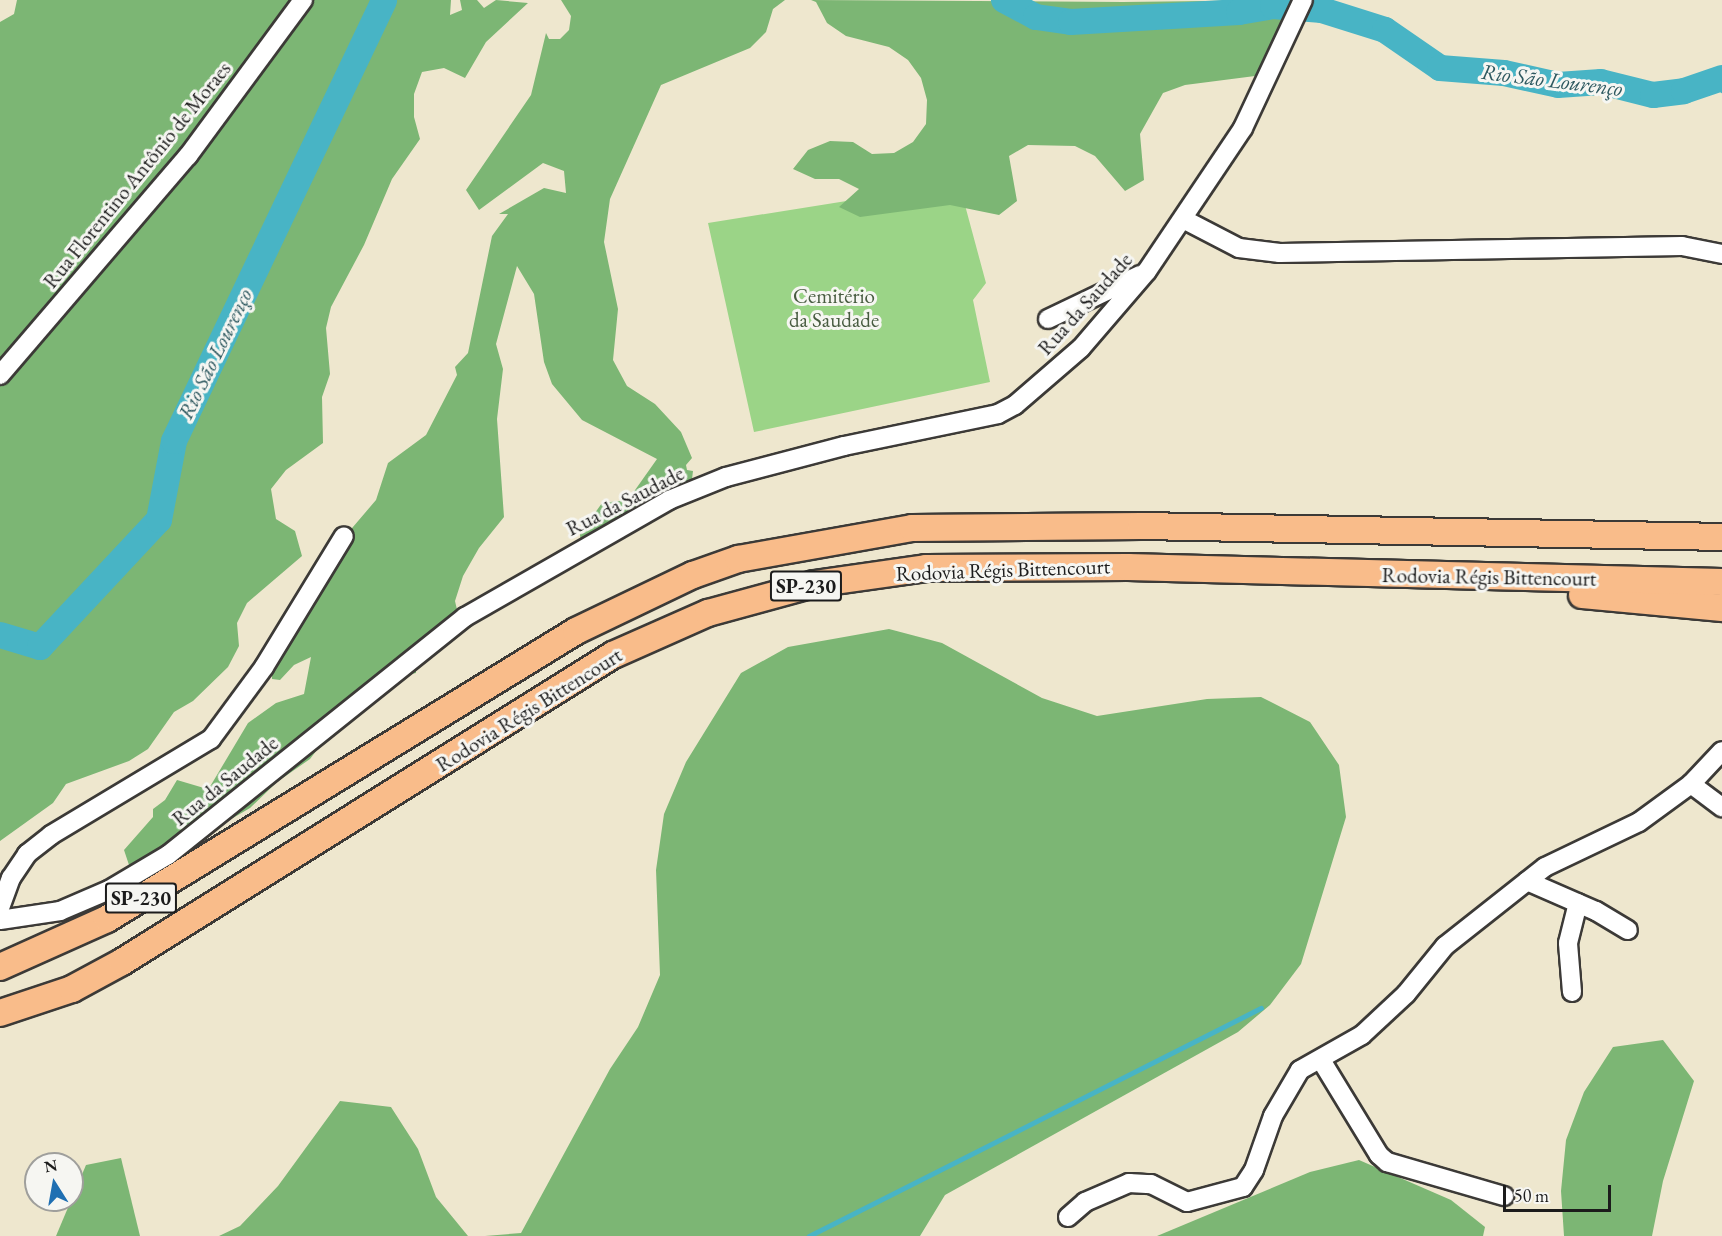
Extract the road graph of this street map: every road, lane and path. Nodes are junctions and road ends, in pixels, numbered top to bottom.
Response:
1 (303, 0) edge
2 (1303, 0) edge
3 (1183, 219) junction
4 (1722, 254) edge
5 (1147, 271) junction
6 (1048, 319) dead end
7 (0, 375) edge
8 (344, 536) dead end
9 (1722, 537) edge
10 (1419, 575) junction
11 (1722, 582) edge
12 (1722, 608) edge
13 (1722, 751) edge
14 (1691, 784) junction
15 (1722, 807) edge
16 (1527, 881) junction
17 (152, 891) junction
18 (1578, 903) junction
19 (0, 908) edge
20 (0, 920) edge
21 (1628, 930) dead end
22 (0, 954) edge
23 (0, 967) edge
24 (1572, 992) dead end
25 (0, 1013) edge
26 (1321, 1060) junction
27 (1504, 1196) dead end
28 (1068, 1217) dead end

1 - 7 street, Rua Florentino Antônio de Moraes
2 - 3 street, Rua da Saudade
3 - 4 street
3 - 5 street, Rua da Saudade
5 - 6 street
5 - 20 street, Rua da Saudade
8 - 19 street
9 - 17 highway, Rodovia Régis Bittencourt / SP-230
10 - 11 highway, Rodovia Régis Bittencourt / SP-230
10 - 12 highway
10 - 25 highway, Rodovia Régis Bittencourt / SP-230
13 - 14 street
14 - 15 street
14 - 16 street
16 - 18 street
16 - 26 street
17 - 22 highway
17 - 23 highway, Rodovia Régis Bittencourt / SP-230
18 - 21 street
18 - 24 street
26 - 27 street
26 - 28 street

